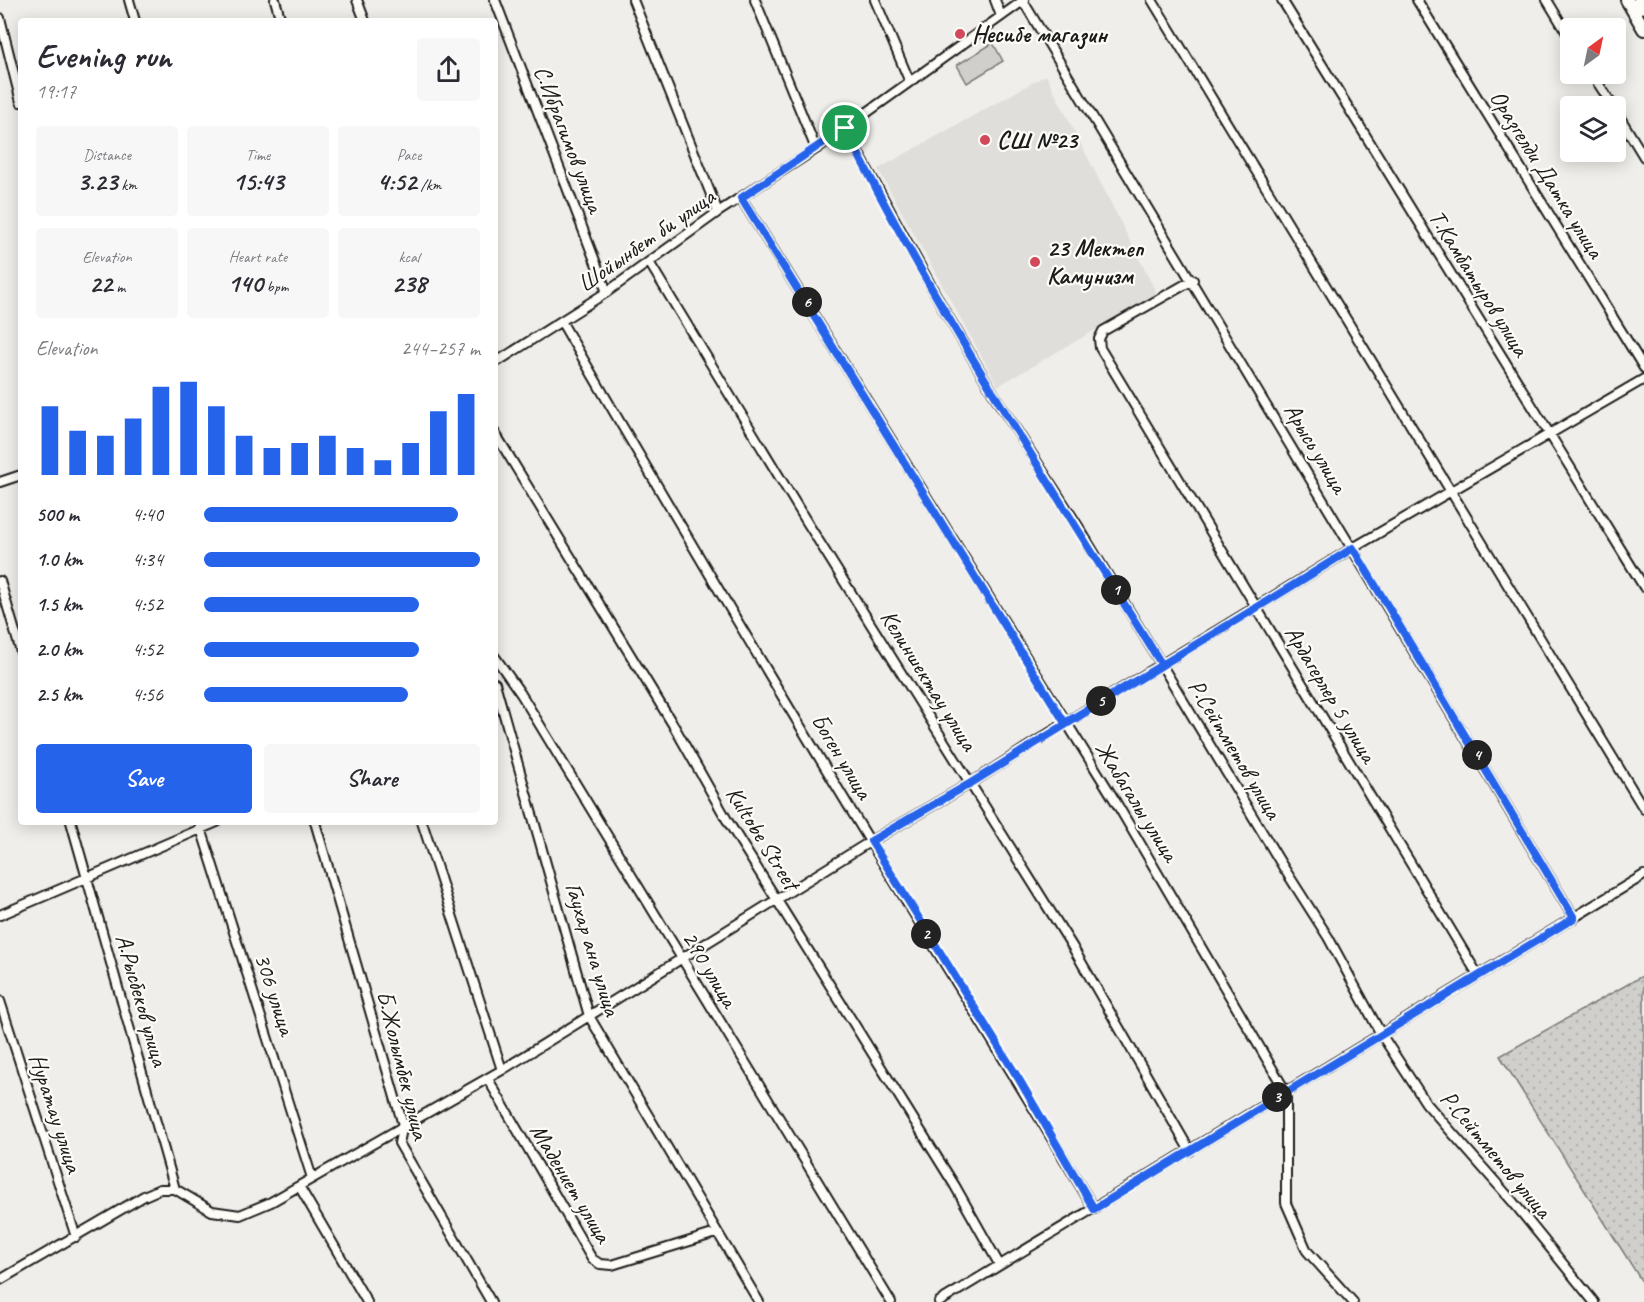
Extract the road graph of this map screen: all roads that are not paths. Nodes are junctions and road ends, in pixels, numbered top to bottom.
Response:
1 (129, 0) edge
2 (275, 0) edge
3 (357, 0) edge
4 (495, 0) edge
5 (633, 0) edge
6 (755, 0) edge
7 (875, 0) edge
8 (995, 0) edge
9 (1023, 0) edge
10 (1152, 0) edge
11 (1282, 0) edge
12 (1417, 0) edge
13 (1547, 0) edge
14 (1627, 0) edge
15 (1640, 0) edge
16 (1644, 7) edge
17 (1001, 16) junction
18 (0, 18) edge
19 (134, 18) edge
20 (280, 18) edge
21 (363, 18) edge
22 (1560, 21) edge
23 (1644, 29) edge
24 (909, 80) junction
25 (18, 90) edge
26 (1626, 127) edge
27 (845, 128) junction
28 (816, 149) junction
29 (1644, 157) edge
30 (741, 198) junction
31 (718, 212) junction
32 (650, 262) junction
33 (1193, 280) junction
34 (607, 292) junction
35 (561, 321) junction
36 (498, 361) edge
37 (1644, 368) edge
38 (1644, 379) edge
39 (1549, 434) junction
40 (498, 438) edge
41 (18, 476) edge
42 (0, 482) edge
43 (1451, 491) junction
44 (1353, 548) junction
45 (0, 581) edge
46 (1644, 587) edge
47 (1258, 608) junction
48 (18, 642) edge
49 (498, 661) edge
50 (1162, 665) junction
51 (498, 701) edge
52 (1065, 723) junction
53 (971, 783) junction
54 (1644, 808) edge
55 (72, 825) edge
56 (200, 825) edge
57 (316, 825) edge
58 (423, 825) edge
59 (871, 841) junction
60 (1644, 875) edge
61 (88, 879) junction
62 (778, 898) junction
63 (0, 915) edge
64 (1574, 918) junction
65 (681, 958) junction
66 (1478, 975) junction
67 (0, 1001) edge
68 (589, 1016) junction
69 (1381, 1034) junction
70 (502, 1070) junction
71 (488, 1079) junction
72 (1286, 1092) junction
73 (403, 1125) junction
74 (1190, 1151) junction
75 (312, 1178) junction
76 (299, 1186) junction
77 (174, 1189) junction
78 (1094, 1209) junction
79 (716, 1233) junction
80 (76, 1237) junction
81 (999, 1264) junction
82 (0, 1280) edge
83 (367, 1302) edge
84 (491, 1302) edge
85 (759, 1302) edge
86 (891, 1302) edge
87 (939, 1302) edge
88 (1353, 1302) edge
89 (1594, 1302) edge

1 - 19 street
2 - 20 street
3 - 21 street
4 - 34 street, С.Ибрагимов улица
5 - 31 street
6 - 28 street
7 - 24 street
8 - 17 street
9 - 17 street, Шойынбет би улица
9 - 33 street, Арысь улица
10 - 43 street
11 - 39 street, Т.Камбатыров улица
12 - 37 street, Оразгелди Датка улица
13 - 22 street
14 - 23 main road
15 - 16 main road
17 - 24 street, Шойынбет би улица
18 - 25 street
24 - 27 street, Шойынбет би улица
26 - 29 street
27 - 28 street, Шойынбет би улица
27 - 50 street, Р.Сейтметов улица
28 - 30 street, Шойынбет би улица
30 - 31 street, Шойынбет би улица
30 - 52 street, Жабагалы улица
31 - 32 street, Шойынбет би улица
32 - 34 street, Шойынбет би улица
32 - 53 street, Келиншектау улица
33 - 44 street, Арысь улица
33 - 47 street, Ардагерлер 5 улица
34 - 35 street, Шойынбет би улица
35 - 36 street, Шойынбет би улица
35 - 59 street, Боген улица
38 - 39 street
39 - 43 street
39 - 46 street, Т.Камбатыров улица
40 - 62 street, Kultobe Street
41 - 42 street
43 - 44 street
43 - 54 street
44 - 47 street
44 - 64 street, Арысь улица
45 - 48 street
47 - 50 street
47 - 66 street, Ардагерлер 5 улица
49 - 65 street, 290 улица
50 - 52 street
50 - 69 street, Р.Сейтметов улица
51 - 68 street, Гаухар ана улица
52 - 53 street
52 - 72 street, Жабагалы улица
53 - 59 street
53 - 74 street, Келиншектау улица
55 - 61 street, А.Рысбеков улица
56 - 61 street
56 - 75 street, 306 улица
57 - 73 street, Б.Жолымбек улица
58 - 70 street
59 - 62 street
59 - 78 street, Боген улица
60 - 64 street
61 - 63 street
61 - 77 street, А.Рысбеков улица
62 - 65 street
62 - 81 street, Kultobe Street
64 - 66 street
65 - 68 street
65 - 86 street, 290 улица
66 - 69 street
67 - 80 street, Нуратау улица
68 - 70 street
68 - 79 street, Гаухар ана улица
69 - 72 street
69 - 89 street, Р.Сейтметов улица
70 - 71 street
71 - 73 street
71 - 79 street, Мадениет улица
72 - 74 street
72 - 88 street
73 - 75 street
73 - 84 street, Б.Жолымбек улица
74 - 78 street
75 - 76 street
76 - 77 street
76 - 83 street
77 - 80 street
78 - 81 street
79 - 85 street, Гаухар ана улица
80 - 82 street
81 - 87 street

